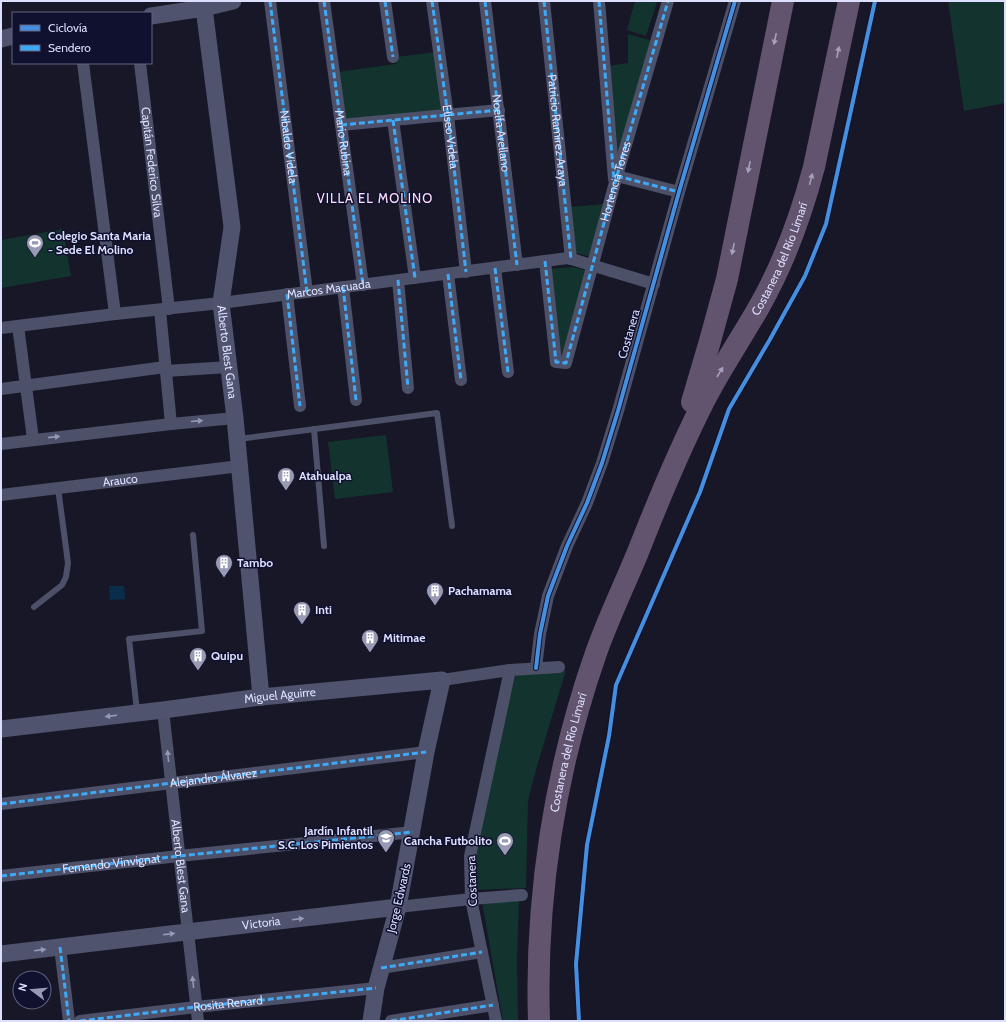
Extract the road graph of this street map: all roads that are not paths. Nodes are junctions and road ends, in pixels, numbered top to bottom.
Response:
1 (233, 1) edge
2 (270, 1) edge
3 (324, 1) edge
4 (385, 1) edge
5 (432, 1) edge
6 (485, 1) edge
7 (544, 1) edge
8 (599, 1) edge
9 (668, 1) edge
10 (735, 1) edge
11 (783, 1) edge
12 (849, 1) edge
13 (204, 8) junction
14 (152, 16) edge
15 (12, 36) edge
16 (1, 39) edge
17 (393, 57) dead end
18 (83, 64) edge
19 (140, 64) edge
20 (498, 110) junction
21 (448, 116) junction
22 (393, 120) junction
23 (341, 125) junction
24 (616, 181) junction
25 (678, 192) junction
26 (571, 259) junction
27 (545, 261) junction
28 (517, 265) junction
29 (593, 266) junction
30 (495, 268) junction
31 (466, 272) junction
32 (448, 274) junction
33 (415, 278) junction
34 (398, 280) junction
35 (654, 284) junction
36 (363, 285) junction
37 (343, 287) junction
38 (308, 292) junction
39 (288, 294) junction
40 (221, 303) junction
41 (164, 309) junction
42 (115, 314) junction
43 (18, 326) junction
44 (1, 328) edge
45 (229, 367) junction
46 (166, 369) junction
47 (508, 372) dead end
48 (461, 380) dead end
49 (27, 386) junction
50 (408, 388) dead end
51 (1, 389) edge
52 (356, 400) dead end
53 (300, 406) dead end
54 (235, 418) junction
55 (171, 424) junction
56 (314, 429) junction
57 (33, 439) junction
58 (237, 439) junction
59 (1, 444) edge
60 (240, 466) junction
61 (58, 488) junction
62 (1, 495) edge
63 (660, 498) junction
64 (452, 526) dead end
65 (193, 535) dead end
66 (324, 546) dead end
67 (34, 607) dead end
68 (559, 667) dead end
69 (536, 668) junction
70 (510, 670) junction
71 (442, 680) junction
72 (261, 697) junction
73 (163, 710) junction
74 (137, 713) junction
75 (1, 729) edge
76 (426, 752) junction
77 (171, 784) junction
78 (1, 804) edge
79 (413, 832) junction
80 (179, 856) junction
81 (1, 876) edge
82 (522, 895) dead end
83 (470, 899) junction
84 (398, 907) junction
85 (188, 932) junction
86 (60, 947) junction
87 (482, 952) junction
88 (1, 954) edge
89 (381, 968) junction
90 (376, 988) junction
91 (493, 1005) junction
92 (196, 1007) junction
93 (68, 1021) edge
94 (80, 1021) edge
95 (198, 1021) edge
96 (371, 1021) edge
97 (391, 1021) edge
98 (496, 1021) edge
99 (539, 1021) edge

1 - 13 street
2 - 38 street, Nibaldo Videla
3 - 23 street, Mario Rubina
4 - 17 street
5 - 21 street, Eliseo Videla
6 - 20 street, Noelfa Arellano
7 - 26 street, Patricio Ramírez Araya
8 - 24 street
9 - 24 street, Hortencia Torres
10 - 25 street, Costanera
11 -> 63 highway, Costanera del Río Limarí
63 -> 12 highway, Costanera del Río Limarí
13 - 14 street
13 - 40 street, Alberto Blest Gana
15 - 16 street
18 - 42 street
19 - 41 street, Capitán Federico Silva
20 - 21 street
20 - 28 street, Noelfa Arellano
21 - 22 street
21 - 31 street, Eliseo Videla
22 - 23 street
22 - 33 street
23 - 36 street, Mario Rubina
24 - 25 street
24 - 29 street, Hortencia Torres
25 - 35 street, Costanera
26 - 27 street, Marcos Macuada
26 - 29 street, Marcos Macuada
27 - 28 street, Marcos Macuada
27 - 29 street, Hortencia Torres
28 - 30 street, Marcos Macuada
29 - 35 street, Marcos Macuada
30 - 31 street, Marcos Macuada
30 - 47 street
31 - 32 street, Marcos Macuada
32 - 33 street, Marcos Macuada
32 - 48 street
33 - 34 street, Marcos Macuada
34 - 36 street, Marcos Macuada
34 - 50 street
35 - 69 street, Costanera
36 - 37 street, Marcos Macuada
37 - 38 street, Marcos Macuada
37 - 52 street
38 - 39 street, Marcos Macuada
39 - 40 street, Marcos Macuada
39 - 53 street
40 - 41 street, Marcos Macuada
40 - 45 street, Alberto Blest Gana
41 - 42 street, Marcos Macuada
41 - 46 street, Capitán Federico Silva
42 - 43 street, Marcos Macuada
43 - 44 street, Marcos Macuada
43 - 49 street
45 - 46 street
45 - 54 street, Alberto Blest Gana
46 - 49 street
46 - 55 street, Capitán Federico Silva
49 - 51 street
49 - 57 street
55 -> 54 street
54 - 58 street, Alberto Blest Gana
57 -> 55 street
56 - 58 lane
56 - 64 lane
56 - 66 lane
57 - 59 street
58 - 60 street, Alberto Blest Gana
60 - 61 street, Arauco
60 - 72 street, Alberto Blest Gana
61 - 62 street, Arauco
61 - 67 lane
63 - 99 highway, Costanera del Río Limarí
65 - 74 lane
68 - 69 street, Miguel Aguirre
69 - 70 street, Miguel Aguirre
70 - 71 street, Miguel Aguirre
70 - 83 street, Costanera
71 - 72 street, Miguel Aguirre
71 - 76 street, Jorge Edwards
72 - 73 street, Miguel Aguirre
73 - 74 street, Miguel Aguirre
77 -> 73 street, Alberto Blest Gana
74 -> 75 street, Miguel Aguirre
76 - 77 street, Alejandro Álvarez
76 - 79 street, Jorge Edwards
77 - 78 street, Alejandro Álvarez
77 - 80 street, Alberto Blest Gana
79 - 80 street, Fernando Vinvignat
79 - 84 street, Jorge Edwards
80 - 81 street, Fernando Vinvignat
80 - 85 street, Alberto Blest Gana
82 - 83 street, Victoria
83 - 84 street, Victoria
83 - 87 street, Costanera
85 -> 84 street, Victoria
84 - 89 street, Jorge Edwards
86 -> 85 street, Victoria
92 -> 85 street, Alberto Blest Gana
88 -> 86 street, Victoria
86 - 93 street
87 - 89 street
87 - 91 street, Costanera
89 - 90 street, Jorge Edwards
90 - 92 street, Rosita Renard
90 - 96 street, Jorge Edwards
91 - 97 street
91 - 98 street, Costanera
92 - 94 street, Rosita Renard
92 - 95 street, Alberto Blest Gana

